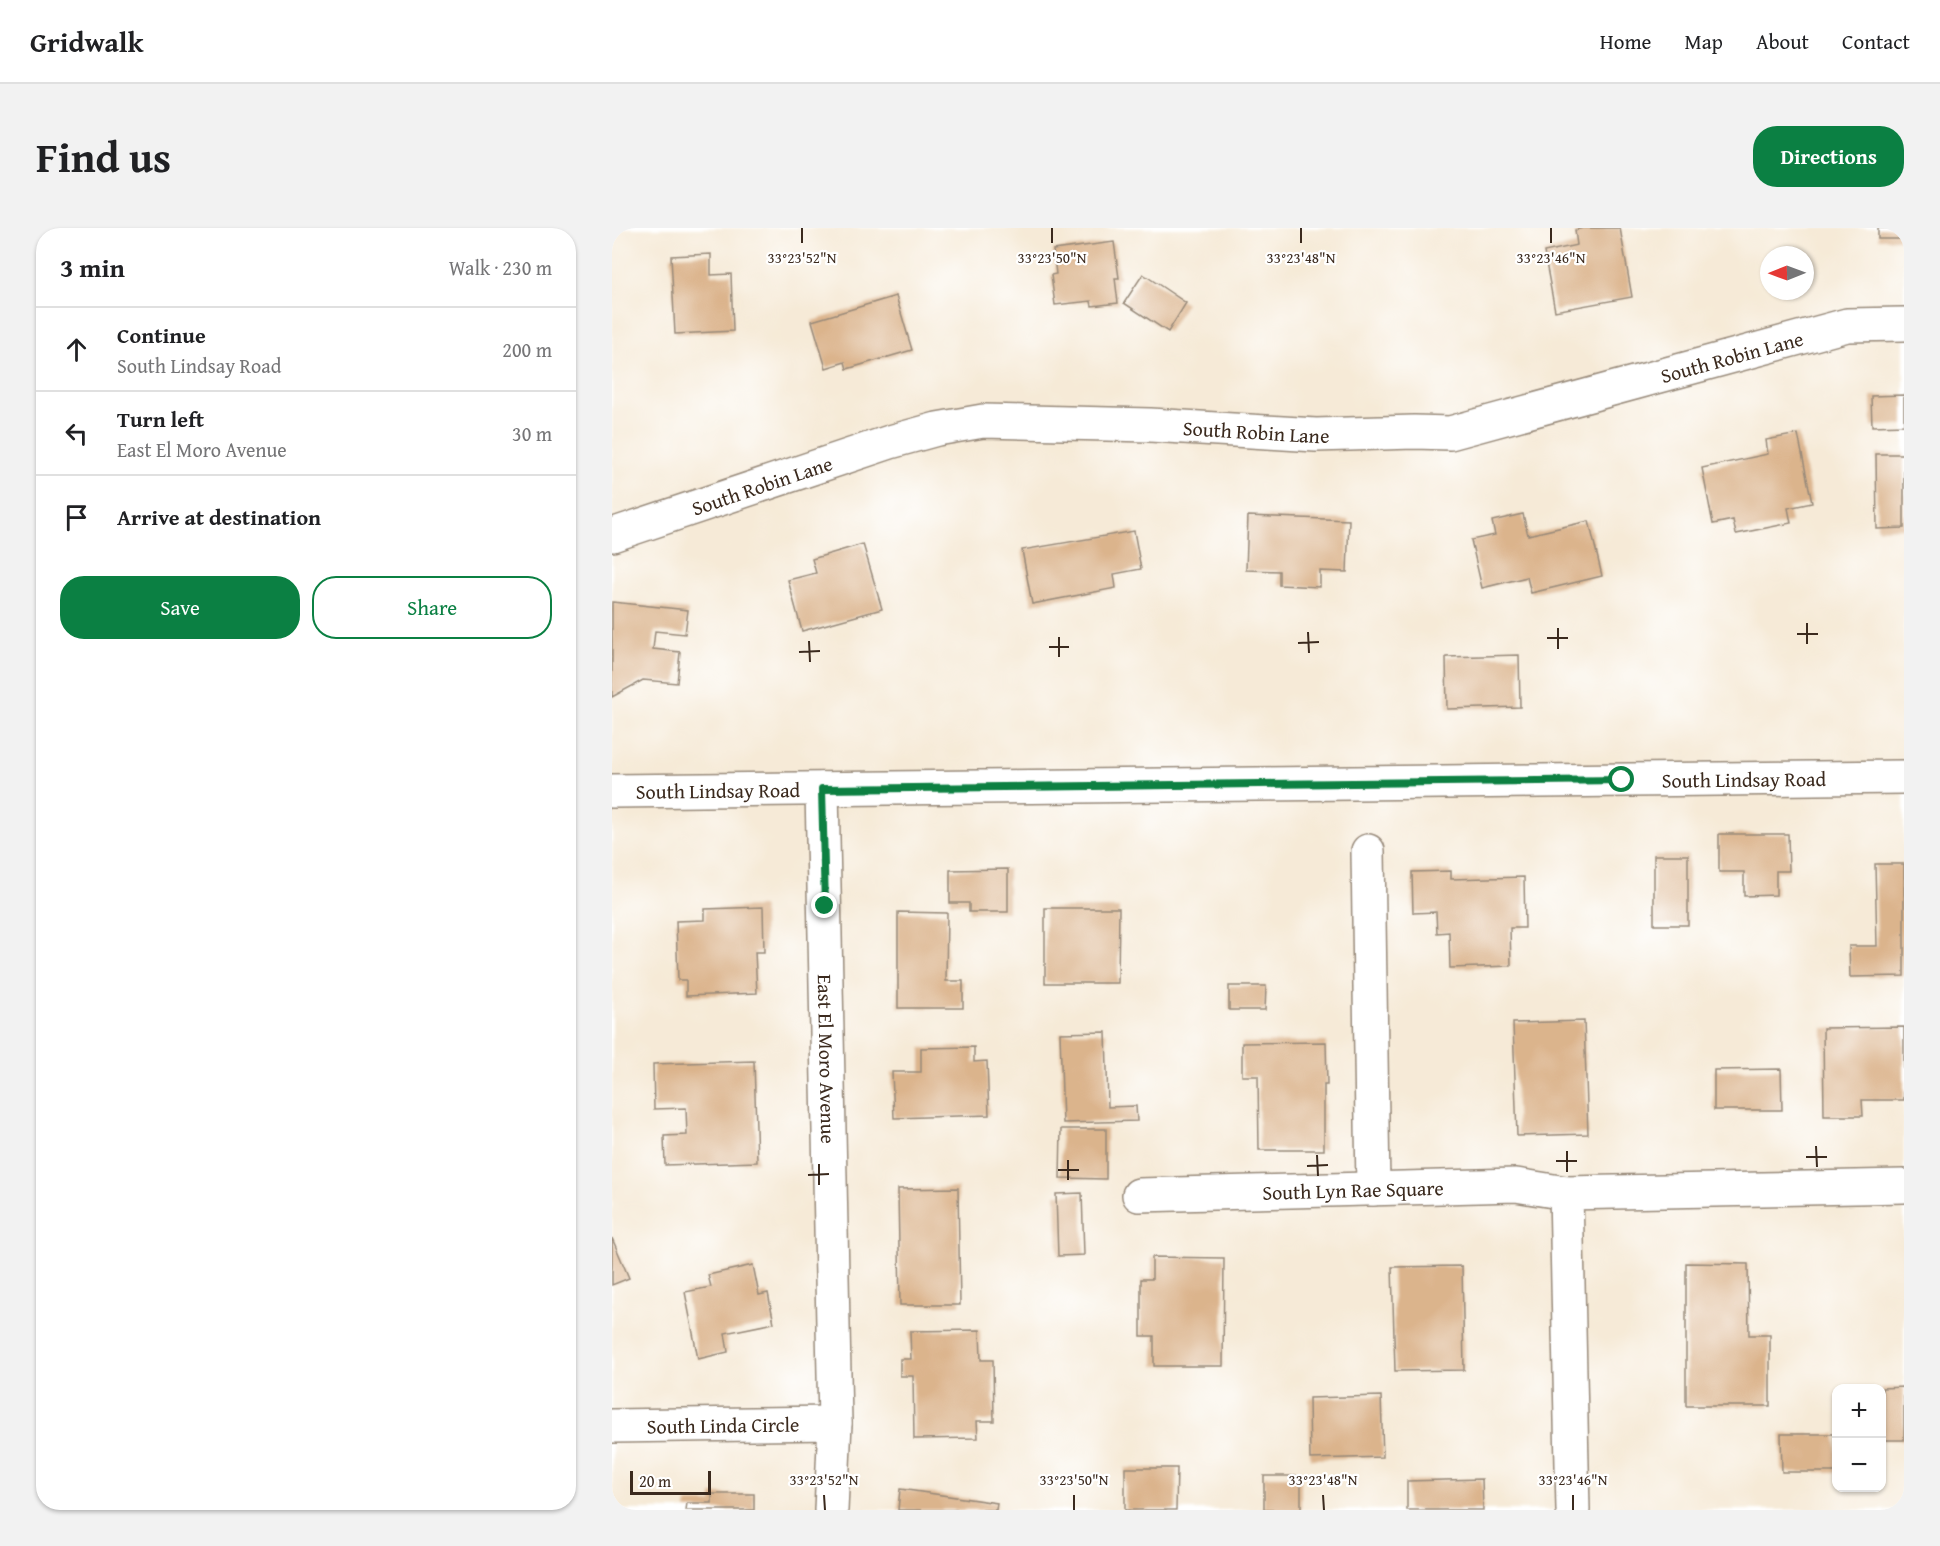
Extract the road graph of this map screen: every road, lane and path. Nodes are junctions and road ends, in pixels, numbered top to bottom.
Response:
1 (1904, 324) edge
2 (612, 535) edge
3 (1904, 777) edge
4 (822, 789) junction
5 (612, 791) edge
6 (1368, 851) dead end
7 (1904, 1186) edge
8 (1373, 1189) junction
9 (1566, 1193) junction
10 (1139, 1195) dead end
11 (835, 1423) junction
12 (612, 1426) edge
13 (831, 1510) edge
14 (1573, 1510) edge

1 - 2 street, South Robin Lane
3 - 4 street, South Lindsay Road
4 - 5 street, South Lindsay Road
4 - 11 street, East El Moro Avenue
6 - 8 street
7 - 9 street, South Lyn Rae Square
8 - 9 street, South Lyn Rae Square
8 - 10 street, South Lyn Rae Square
9 - 14 street
11 - 12 street, South Linda Circle
11 - 13 street, East El Moro Avenue

